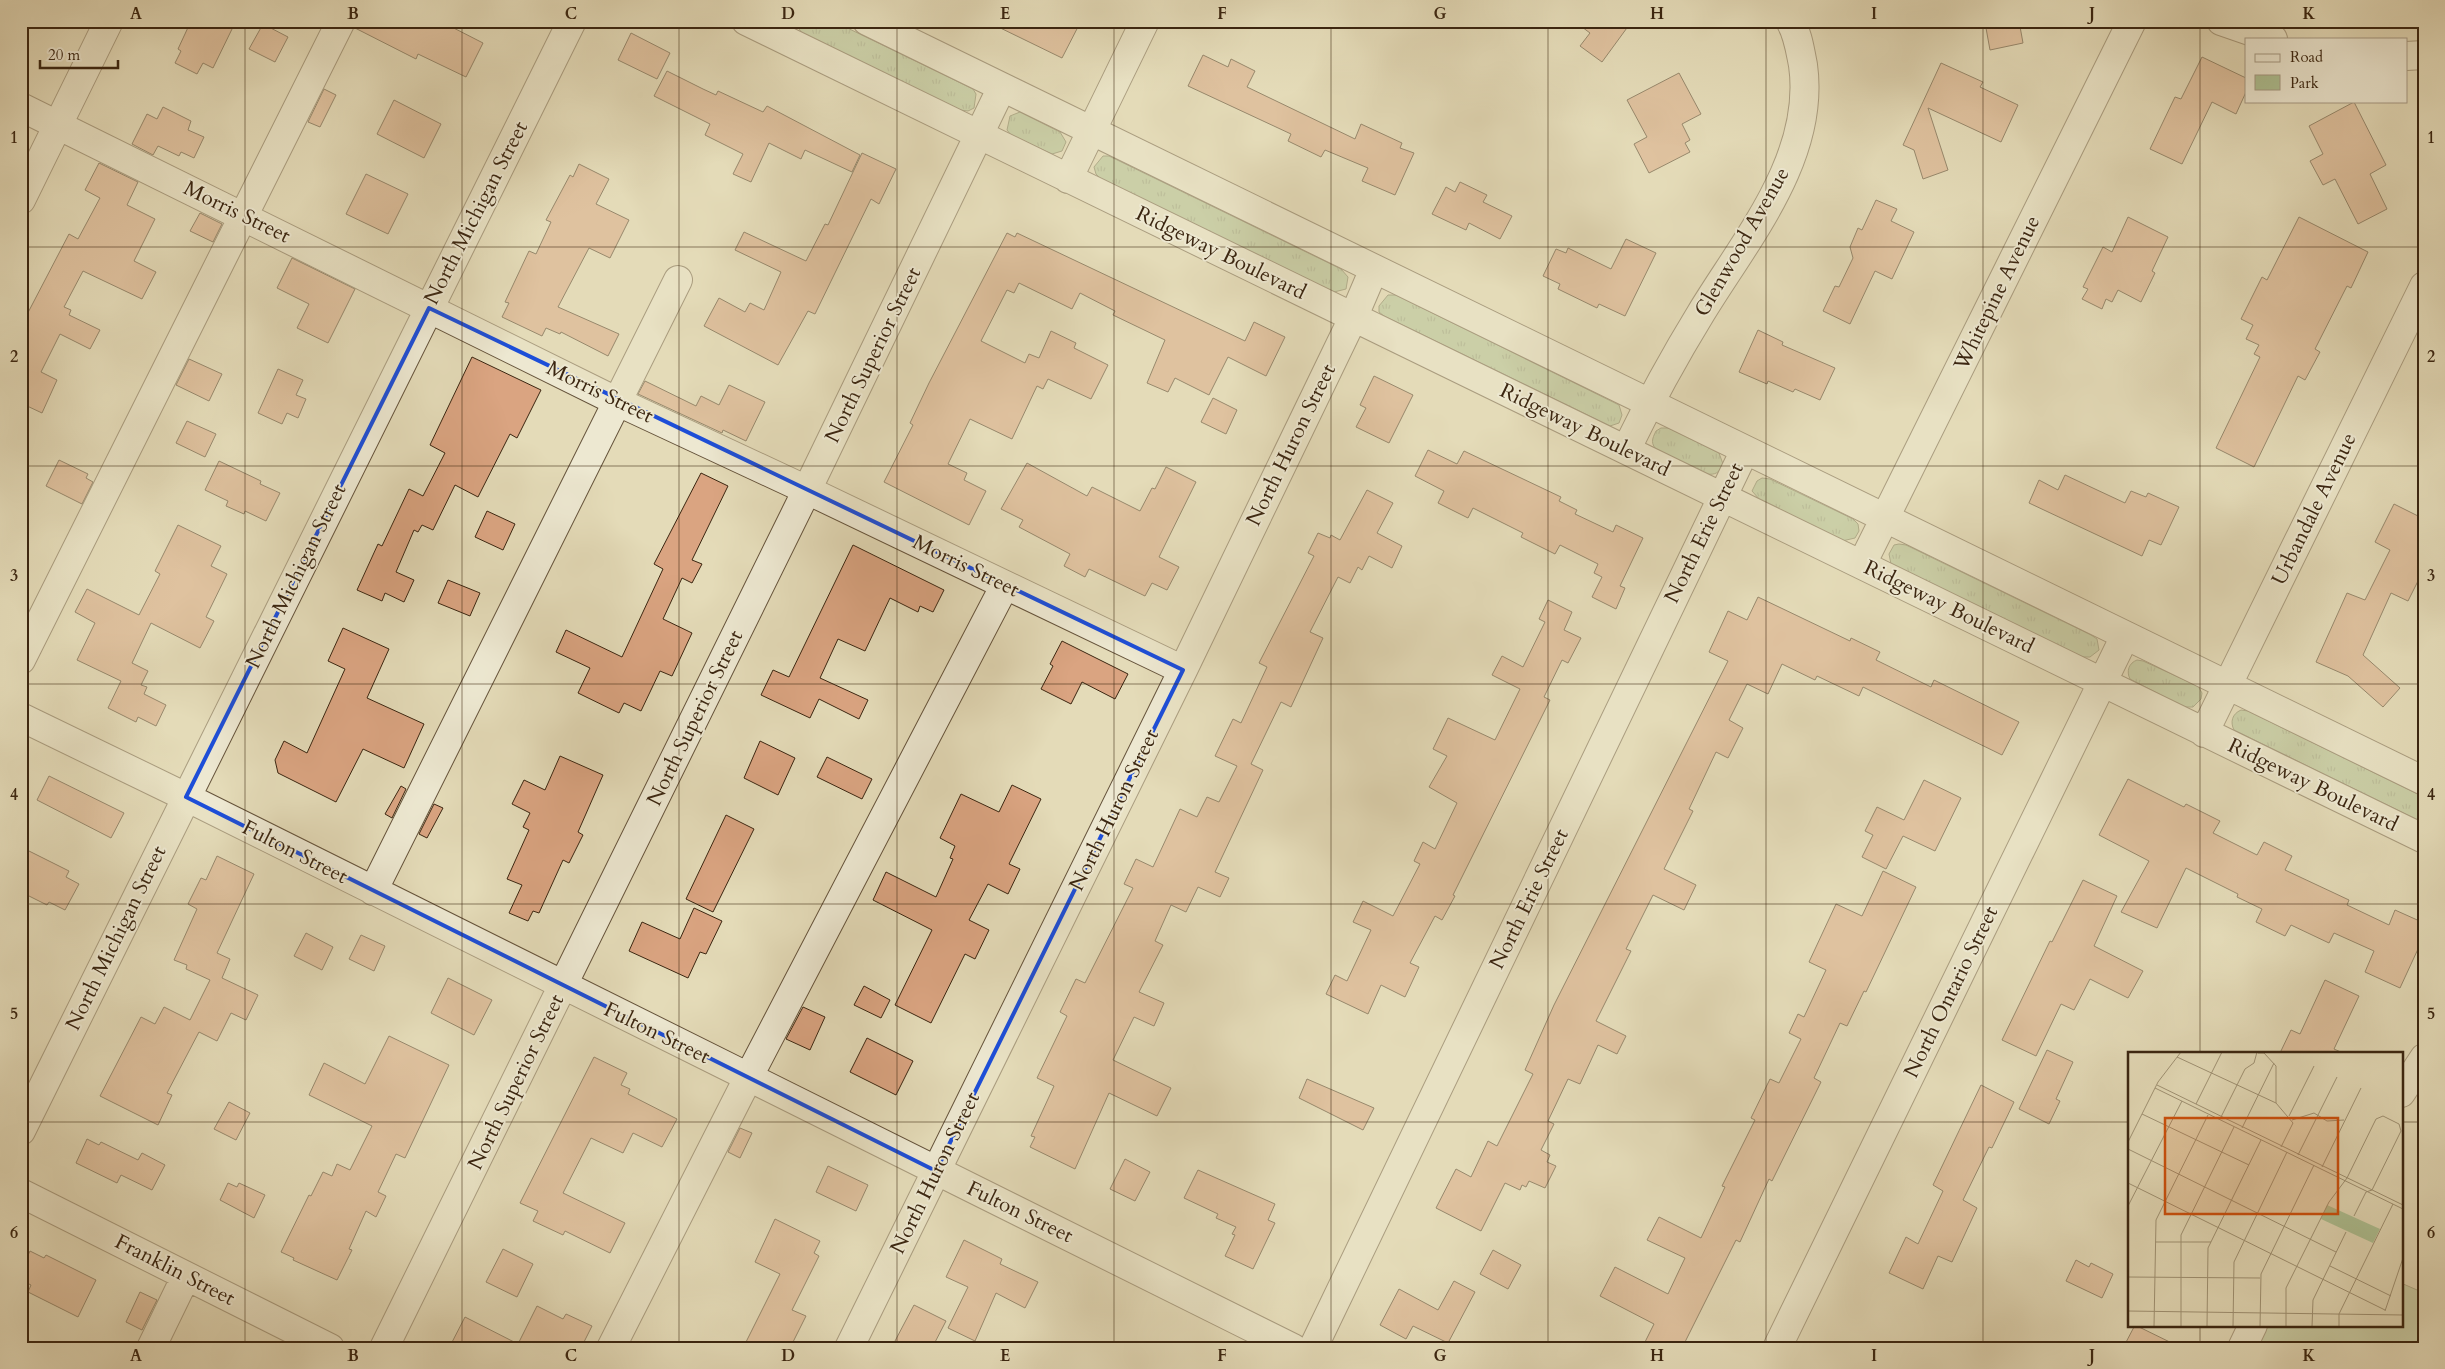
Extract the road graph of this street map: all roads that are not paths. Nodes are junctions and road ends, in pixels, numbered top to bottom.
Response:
1 (109, 21) edge
2 (341, 21) edge
3 (572, 21) edge
4 (746, 21) edge
5 (867, 21) edge
6 (1145, 21) edge
7 (2132, 21) edge
8 (2221, 21) edge
9 (1798, 23) edge
10 (775, 27) edge
11 (2270, 38) edge
12 (2424, 55) edge
13 (2408, 56) edge
14 (1002, 87) junction
15 (21, 106) edge
16 (58, 125) junction
17 (1091, 131) junction
18 (979, 136) junction
19 (1068, 179) junction
20 (21, 200) edge
21 (244, 214) junction
22 (1374, 269) junction
23 (678, 280) dead end
24 (2424, 286) edge
25 (429, 308) junction
26 (1353, 318) junction
27 (616, 401) junction
28 (1649, 403) junction
29 (1626, 450) junction
30 (1745, 450) junction
31 (807, 490) junction
32 (1722, 496) junction
33 (1886, 517) junction
34 (1862, 564) junction
35 (1005, 585) junction
36 (2125, 636) junction
37 (21, 660) edge
38 (1182, 670) junction
39 (2102, 682) junction
40 (2228, 685) junction
41 (21, 717) edge
42 (2204, 733) junction
43 (2424, 781) edge
44 (186, 796) junction
45 (2424, 839) edge
46 (373, 891) junction
47 (563, 986) junction
48 (2424, 1058) edge
49 (748, 1078) junction
50 (2402, 1092) edge
51 (21, 1131) edge
52 (936, 1171) junction
53 (21, 1193) edge
54 (186, 1276) junction
55 (2253, 1326) edge
56 (150, 1348) edge
57 (330, 1348) edge
58 (384, 1348) edge
59 (611, 1348) edge
60 (849, 1348) edge
61 (1293, 1348) edge
62 (1313, 1348) edge
63 (1777, 1348) edge
64 (2242, 1348) edge

1 - 16 street
2 - 21 street
3 - 25 street, North Michigan Street
4 - 10 street, Ridgeway Boulevard
5 - 14 street
6 - 17 street
7 - 33 street, Whitepine Avenue
8 - 11 street
9 - 28 street, Glenwood Avenue
10 - 18 street, Ridgeway Boulevard
12 - 13 street
14 - 17 street
14 - 18 street, North Superior Street
15 - 16 street, Morris Street
16 - 20 street
16 - 21 street, Morris Street
17 - 19 street
17 - 22 street
18 - 19 street, Ridgeway Boulevard
18 - 31 street, North Superior Street
19 - 26 street, Ridgeway Boulevard
21 - 25 street, Morris Street
21 - 37 street
22 - 26 street, North Huron Street
22 - 28 street
23 - 27 street
24 - 40 street, Urbandale Avenue
25 - 27 street, Morris Street
25 - 44 street, North Michigan Street
26 - 29 street, Ridgeway Boulevard
26 - 38 street, North Huron Street
27 - 31 street, Morris Street
27 - 46 street
28 - 29 street, Glenwood Avenue
28 - 30 street
29 - 32 street, Ridgeway Boulevard
30 - 32 street, North Erie Street
30 - 33 street
31 - 35 street, Morris Street
31 - 47 street, North Superior Street
32 - 34 street, Ridgeway Boulevard
32 - 62 street, North Erie Street
33 - 34 street, Whitepine Avenue
33 - 36 street
34 - 39 street, Ridgeway Boulevard
35 - 38 street, Morris Street
35 - 49 street
36 - 39 street, North Ontario Street
36 - 40 street
38 - 52 street, North Huron Street
39 - 42 street, Ridgeway Boulevard
39 - 63 street, North Ontario Street
40 - 42 street, Urbandale Avenue
40 - 43 street
41 - 44 street, Fulton Street
42 - 45 street, Ridgeway Boulevard
44 - 46 street, Fulton Street
44 - 51 street, North Michigan Street
46 - 47 street, Fulton Street
47 - 49 street, Fulton Street
47 - 58 street, North Superior Street
48 - 50 street
49 - 52 street, Fulton Street
49 - 59 street
52 - 60 street, North Huron Street
52 - 61 street, Fulton Street
53 - 54 street, Franklin Street
54 - 56 street
54 - 57 street, Franklin Street
55 - 64 street

